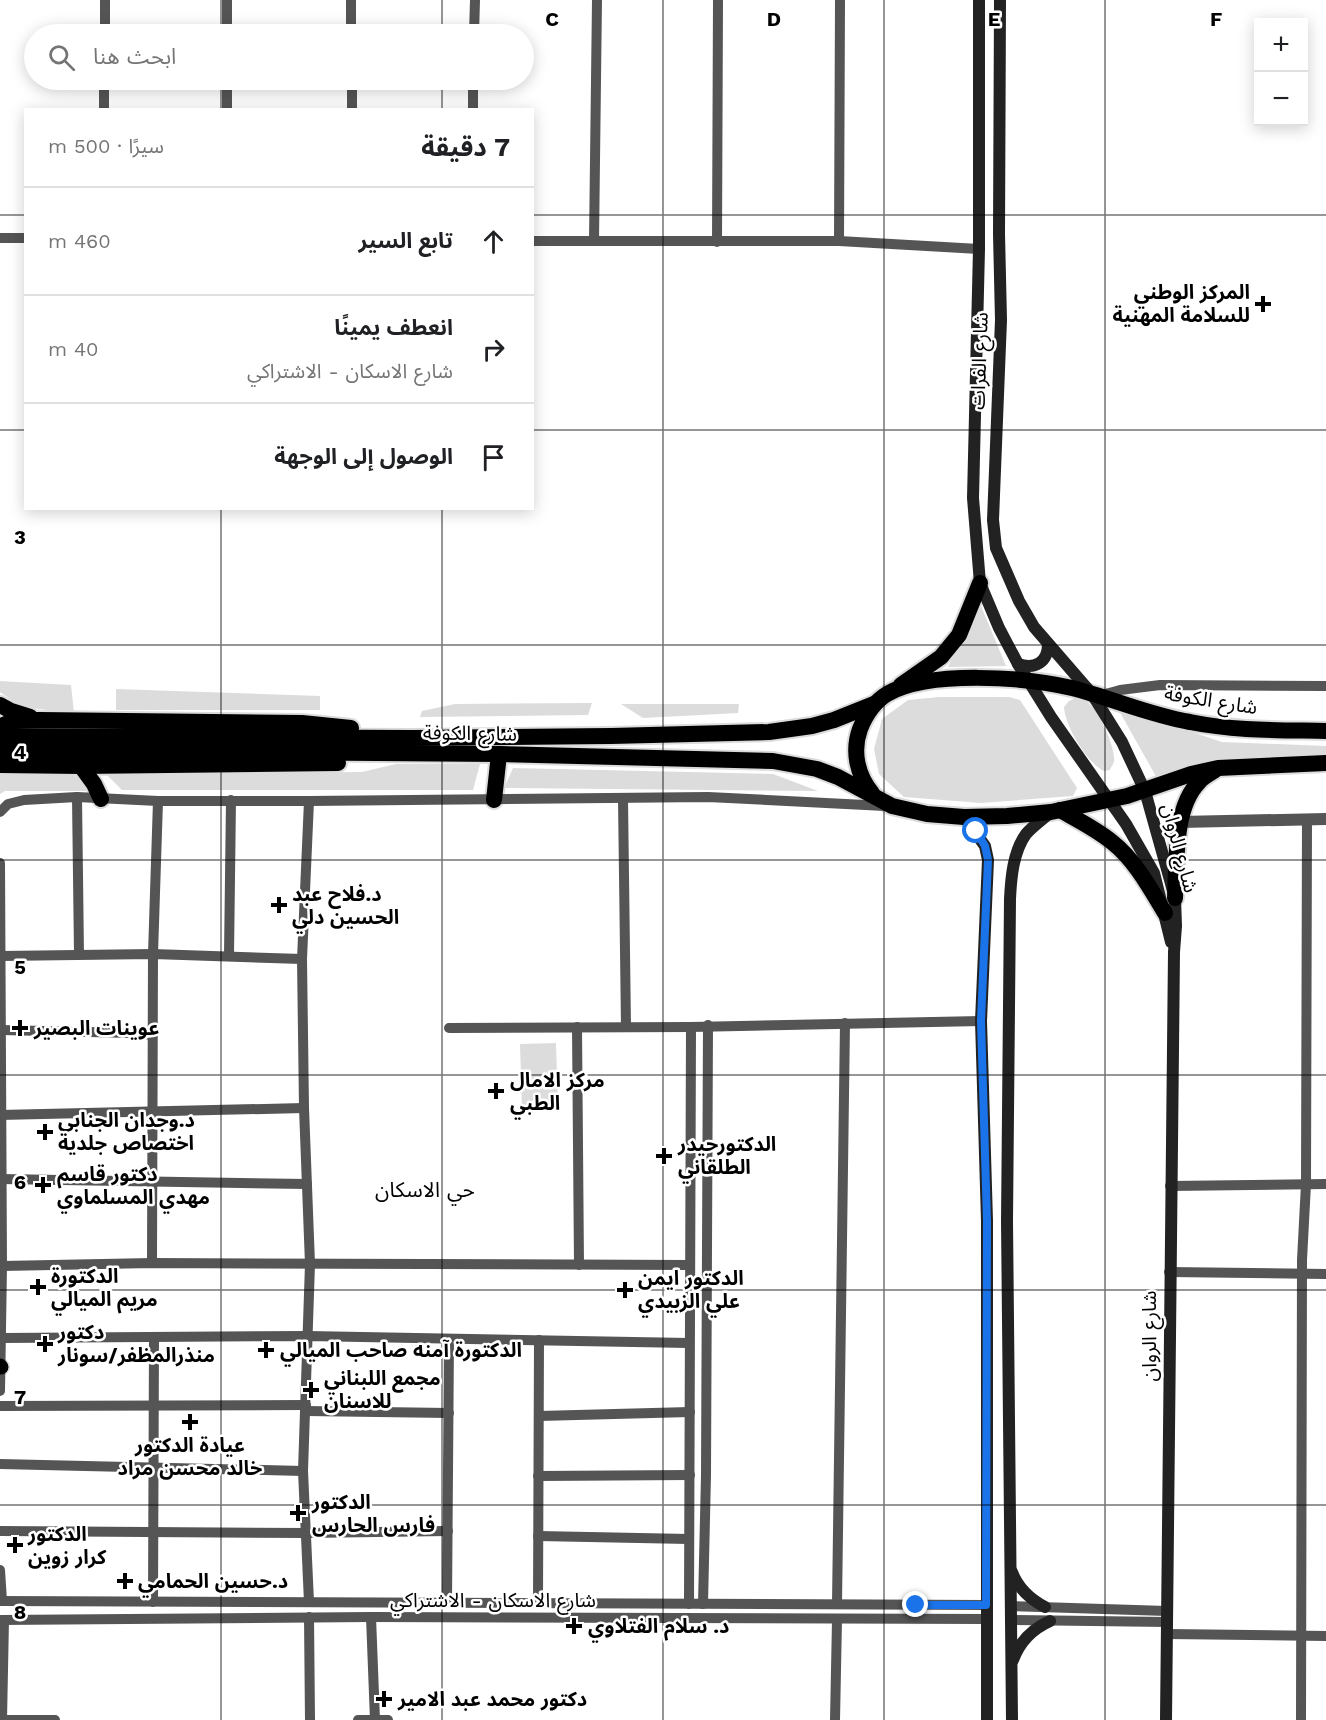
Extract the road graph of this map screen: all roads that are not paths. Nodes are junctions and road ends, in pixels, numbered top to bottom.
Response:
1 (105, 0) edge
2 (227, 0) edge
3 (351, 0) edge
4 (475, 0) edge
5 (597, 0) edge
6 (718, 0) edge
7 (840, 0) edge
8 (979, 0) edge
9 (1000, 0) edge
10 (105, 24) edge
11 (227, 24) edge
12 (351, 24) edge
13 (474, 24) edge
14 (104, 90) edge
15 (227, 90) edge
16 (352, 90) edge
17 (473, 90) edge
18 (979, 103) junction
19 (999, 103) junction
20 (104, 108) edge
21 (227, 108) edge
22 (352, 108) edge
23 (473, 108) edge
24 (999, 145) junction
25 (978, 148) junction
26 (0, 238) edge
27 (24, 238) edge
28 (534, 241) edge
29 (594, 241) junction
30 (838, 241) junction
31 (717, 242) junction
32 (979, 249) junction
33 (980, 583) junction
34 (1048, 644) junction
35 (1018, 664) junction
36 (1030, 681) junction
37 (1326, 686) edge
38 (888, 693) junction
39 (1096, 695) junction
40 (874, 704) junction
41 (0, 705) edge
42 (40, 720) junction
43 (0, 727) edge
44 (1326, 731) edge
45 (0, 736) edge
46 (55, 743) junction
47 (398, 745) junction
48 (0, 750) edge
49 (499, 754) junction
50 (1326, 764) edge
51 (0, 765) edge
52 (81, 766) junction
53 (1218, 768) junction
54 (1145, 791) junction
55 (77, 797) junction
56 (877, 798) junction
57 (101, 799) junction
58 (623, 799) junction
59 (231, 800) junction
60 (494, 800) junction
61 (1110, 800) junction
62 (158, 801) junction
63 (309, 801) junction
64 (892, 806) junction
65 (1056, 811) junction
66 (0, 812) edge
67 (964, 817) junction
68 (1307, 819) junction
69 (1326, 819) edge
70 (1180, 822) junction
71 (0, 863) edge
72 (0, 885) edge
73 (1175, 898) junction
74 (1165, 913) junction
75 (1174, 952) junction
76 (153, 954) junction
77 (79, 955) junction
78 (1, 956) edge
79 (228, 956) junction
80 (302, 958) junction
81 (981, 1021) junction
82 (845, 1023) junction
83 (708, 1025) junction
84 (626, 1027) junction
85 (691, 1027) junction
86 (448, 1028) dead end
87 (577, 1028) junction
88 (1, 1030) edge
89 (153, 1035) junction
90 (304, 1108) junction
91 (153, 1112) junction
92 (0, 1114) edge
93 (1, 1179) edge
94 (153, 1183) junction
95 (1306, 1184) junction
96 (1326, 1184) edge
97 (307, 1185) junction
98 (1170, 1186) junction
99 (987, 1221) junction
100 (1007, 1221) junction
101 (152, 1263) junction
102 (310, 1264) junction
103 (579, 1265) junction
104 (690, 1265) junction
105 (2, 1266) junction
106 (1169, 1272) junction
107 (1303, 1274) junction
108 (1326, 1274) edge
109 (308, 1336) junction
110 (154, 1337) junction
111 (2, 1338) junction
112 (449, 1339) junction
113 (539, 1340) junction
114 (689, 1343) junction
115 (0, 1367) edge
116 (0, 1390) edge
117 (0, 1406) edge
118 (154, 1406) junction
119 (306, 1408) junction
120 (690, 1412) junction
121 (449, 1413) junction
122 (538, 1416) junction
123 (0, 1464) edge
124 (154, 1467) junction
125 (303, 1471) junction
126 (690, 1475) junction
127 (538, 1476) junction
128 (0, 1531) edge
129 (448, 1531) junction
130 (153, 1532) junction
131 (306, 1533) junction
132 (538, 1536) junction
133 (689, 1539) junction
134 (1010, 1567) junction
135 (0, 1570) edge
136 (1, 1601) edge
137 (153, 1602) junction
138 (309, 1602) junction
139 (398, 1602) junction
140 (447, 1603) junction
141 (538, 1603) junction
142 (761, 1603) junction
143 (689, 1604) junction
144 (703, 1604) junction
145 (837, 1604) junction
146 (986, 1605) junction
147 (1011, 1606) junction
148 (1046, 1607) junction
149 (309, 1617) junction
150 (371, 1617) junction
151 (398, 1618) junction
152 (986, 1619) junction
153 (2, 1620) edge
154 (761, 1620) junction
155 (837, 1620) junction
156 (1011, 1620) junction
157 (1050, 1621) junction
158 (1167, 1622) junction
159 (1301, 1636) junction
160 (1326, 1636) edge
161 (1012, 1666) junction
162 (2, 1720) edge
163 (55, 1720) edge
164 (310, 1720) edge
165 (358, 1720) edge
166 (375, 1720) edge
167 (388, 1720) edge
168 (835, 1720) edge
169 (987, 1720) edge
170 (1012, 1720) edge
171 (1166, 1720) edge
172 (1300, 1720) edge

1 - 10 street
2 - 11 street
3 - 12 street
4 - 13 street
5 - 29 street
6 - 31 street
7 - 30 street
8 - 18 main road, شارع الفرات
9 - 19 main road, شارع الفرات
14 - 20 street
15 - 21 street
16 - 22 street
17 - 23 street
18 - 19 main road
18 - 25 main road, شارع الفرات
19 - 24 main road, شارع الفرات
24 - 25 main road
24 - 34 main road, شارع الفرات
25 - 32 main road, شارع الفرات
26 - 27 street
28 - 29 street
29 - 31 street
30 - 31 street
30 - 32 street
32 - 33 main road, شارع الفرات
33 - 35 main road, شارع الفرات
33 - 38 highway
34 - 35 main road
34 - 39 main road, شارع الفرات
35 - 36 main road, شارع الفرات
36 - 38 highway, شارع الكوفة
36 - 39 highway, شارع الكوفة
36 - 61 main road, شارع الروان
37 - 39 street
38 - 40 highway
39 - 44 highway, شارع الكوفة
39 - 54 main road, شارع الروان
40 - 47 highway, شارع الكوفة
40 - 56 highway
41 - 42 highway
42 - 43 highway
42 - 47 highway
45 - 46 highway
46 - 47 highway, شارع الكوفة
46 - 48 highway
47 - 49 highway, شارع الكوفة
47 - 52 highway
49 - 56 highway, شارع الكوفة
49 - 60 highway
50 - 53 highway
51 - 52 highway
52 - 57 highway
53 - 54 highway
53 - 70 highway
54 - 61 highway
54 - 73 main road, شارع الروان
55 - 57 street
55 - 66 street
55 - 77 street
56 - 64 highway, شارع الكوفة
57 - 62 street
58 - 60 street
58 - 64 street
58 - 84 street
59 - 62 street
59 - 63 street
59 - 79 street
60 - 63 street
61 - 65 highway, شارع الكوفة
61 - 74 main road, شارع الروان
62 - 76 street
63 - 80 street
64 - 67 highway, شارع الكوفة
65 - 67 highway, شارع الكوفة
65 - 74 highway
65 - 100 main road
67 - 81 main road
68 - 69 street
68 - 70 street
68 - 95 street
70 - 73 highway
71 - 72 street
72 - 78 street
73 - 75 main road, شارع الروان
74 - 75 main road, شارع الروان
75 - 98 main road, شارع الروان
76 - 77 street
76 - 79 street
76 - 89 street
77 - 78 street
78 - 88 street
79 - 80 street
80 - 90 street
81 - 82 street
81 - 99 main road
82 - 83 street
82 - 145 street
83 - 85 street
83 - 144 street
84 - 85 street
84 - 87 street
85 - 104 street
86 - 87 street
87 - 103 street
88 - 89 street
88 - 92 street
89 - 91 street
90 - 91 street
90 - 97 street
91 - 92 street
91 - 94 street
92 - 93 street
93 - 94 street
93 - 105 street
94 - 97 street
94 - 101 street
95 - 96 street
95 - 98 street
95 - 107 street
97 - 102 street
98 - 106 main road, شارع الروان
99 - 100 main road
99 - 146 main road
100 - 134 main road
101 - 102 street
101 - 105 street
102 - 103 street
102 - 109 street
103 - 104 street
104 - 114 street
105 - 111 street
106 - 107 street
106 - 158 main road, شارع الروان
107 - 108 street
107 - 159 street
109 - 110 street
109 - 112 street
109 - 119 street
110 - 111 street
110 - 118 street
111 - 115 street
112 - 113 street
112 - 121 street
113 - 114 street
113 - 122 street
114 - 120 street
115 - 116 street
117 - 118 street
118 - 119 street
118 - 124 street
119 - 121 street
119 - 125 street
120 - 122 street
120 - 126 street
121 - 129 street
122 - 127 street
123 - 124 street
124 - 125 street
124 - 130 street
125 - 131 street
126 - 127 street
126 - 133 street
127 - 132 street
128 - 130 street
129 - 131 street
129 - 140 street
130 - 131 street
130 - 137 street
131 - 138 street
132 - 133 street
132 - 141 street
133 - 143 street
134 - 147 main road
134 - 148 main road
135 - 136 street
136 - 137 street, شارع الاسكان - الاشتراكي
137 - 138 street, شارع الاسكان - الاشتراكي
138 - 139 street, شارع الاسكان - الاشتراكي
139 - 140 street, شارع الاسكان - الاشتراكي
139 - 151 street
140 - 141 street, شارع الاسكان - الاشتراكي
141 - 143 street, شارع الاسكان - الاشتراكي
142 - 144 street, شارع الاسكان - الاشتراكي
142 - 145 street, شارع الاسكان - الاشتراكي
142 - 154 street
143 - 144 street, شارع الاسكان - الاشتراكي
145 - 146 street, شارع الاسكان - الاشتراكي
146 - 152 main road
147 - 148 street
147 - 156 main road
148 - 158 street
149 - 150 street, شارع الاسكان - الاشتراكي
149 - 153 street, شارع الاسكان - الاشتراكي
149 - 164 street
150 - 151 street, شارع الاسكان - الاشتراكي
150 - 166 street
151 - 154 street, شارع الاسكان - الاشتراكي
152 - 155 street, شارع الاسكان - الاشتراكي
152 - 169 main road
153 - 162 street
154 - 155 street, شارع الاسكان - الاشتراكي
155 - 168 street
156 - 157 street
156 - 161 main road
157 - 158 street
157 - 161 main road
158 - 159 street
158 - 171 main road, شارع الروان
159 - 160 street
159 - 172 street
161 - 170 main road
162 - 163 street
165 - 166 street
166 - 167 street

